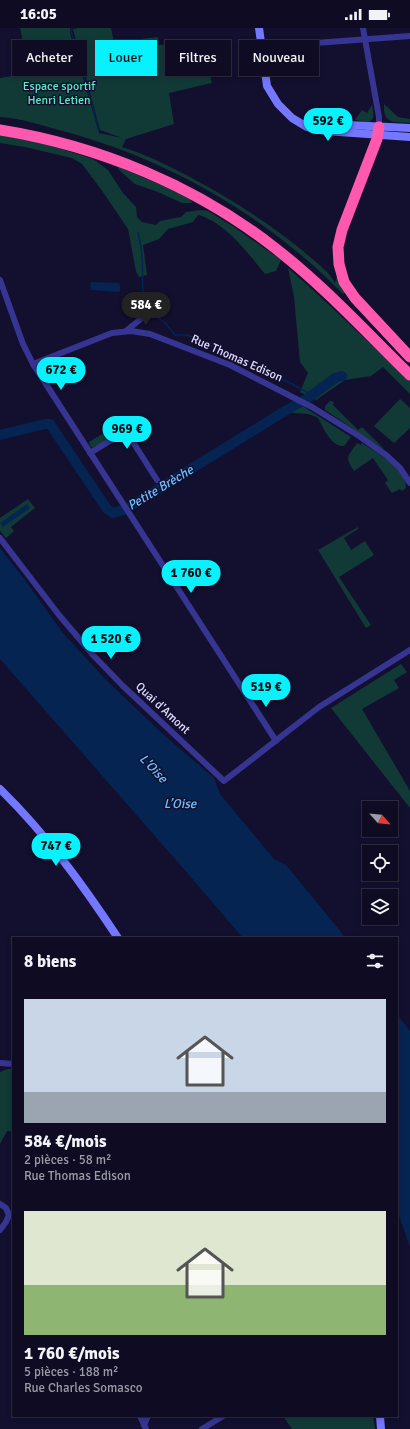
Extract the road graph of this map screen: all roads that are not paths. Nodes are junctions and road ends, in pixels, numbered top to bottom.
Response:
1 (259, 28) edge
2 (363, 28) edge
3 (410, 36) edge
4 (364, 39) junction
5 (260, 40) edge
6 (319, 43) edge
7 (265, 76) edge
8 (0, 122) edge
9 (410, 128) edge
10 (0, 130) edge
11 (379, 131) junction
12 (410, 137) edge
13 (0, 280) edge
14 (153, 308) dead end
15 (126, 331) junction
16 (410, 357) edge
17 (33, 364) junction
18 (410, 364) edge
19 (410, 375) edge
20 (90, 453) junction
21 (157, 480) dead end
22 (410, 483) edge
23 (0, 538) edge
24 (410, 650) edge
25 (276, 741) junction
26 (0, 789) edge
27 (117, 937) edge
28 (0, 1063) edge
29 (12, 1064) edge
30 (0, 1204) edge
31 (0, 1230) edge
32 (140, 1417) edge
33 (148, 1417) edge
34 (221, 1417) edge
35 (380, 1417) edge
36 (145, 1427) edge
37 (202, 1429) edge
38 (381, 1429) edge

1 - 5 street
2 - 4 street
3 - 4 street
4 - 6 street
4 - 11 street
7 - 11 street
8 - 18 highway
9 - 11 street
10 - 19 highway
11 - 12 street
11 - 16 highway
13 - 17 street
14 - 15 street
15 - 17 street, Rue Thomas Edison
15 - 22 street, Rue Thomas Edison
17 - 20 street
20 - 21 street
20 - 25 street
23 - 25 street, Quai d'Amont
24 - 25 street
26 - 27 street
28 - 29 street
30 - 31 street
32 - 36 street
33 - 36 street
34 - 37 street
35 - 38 street

